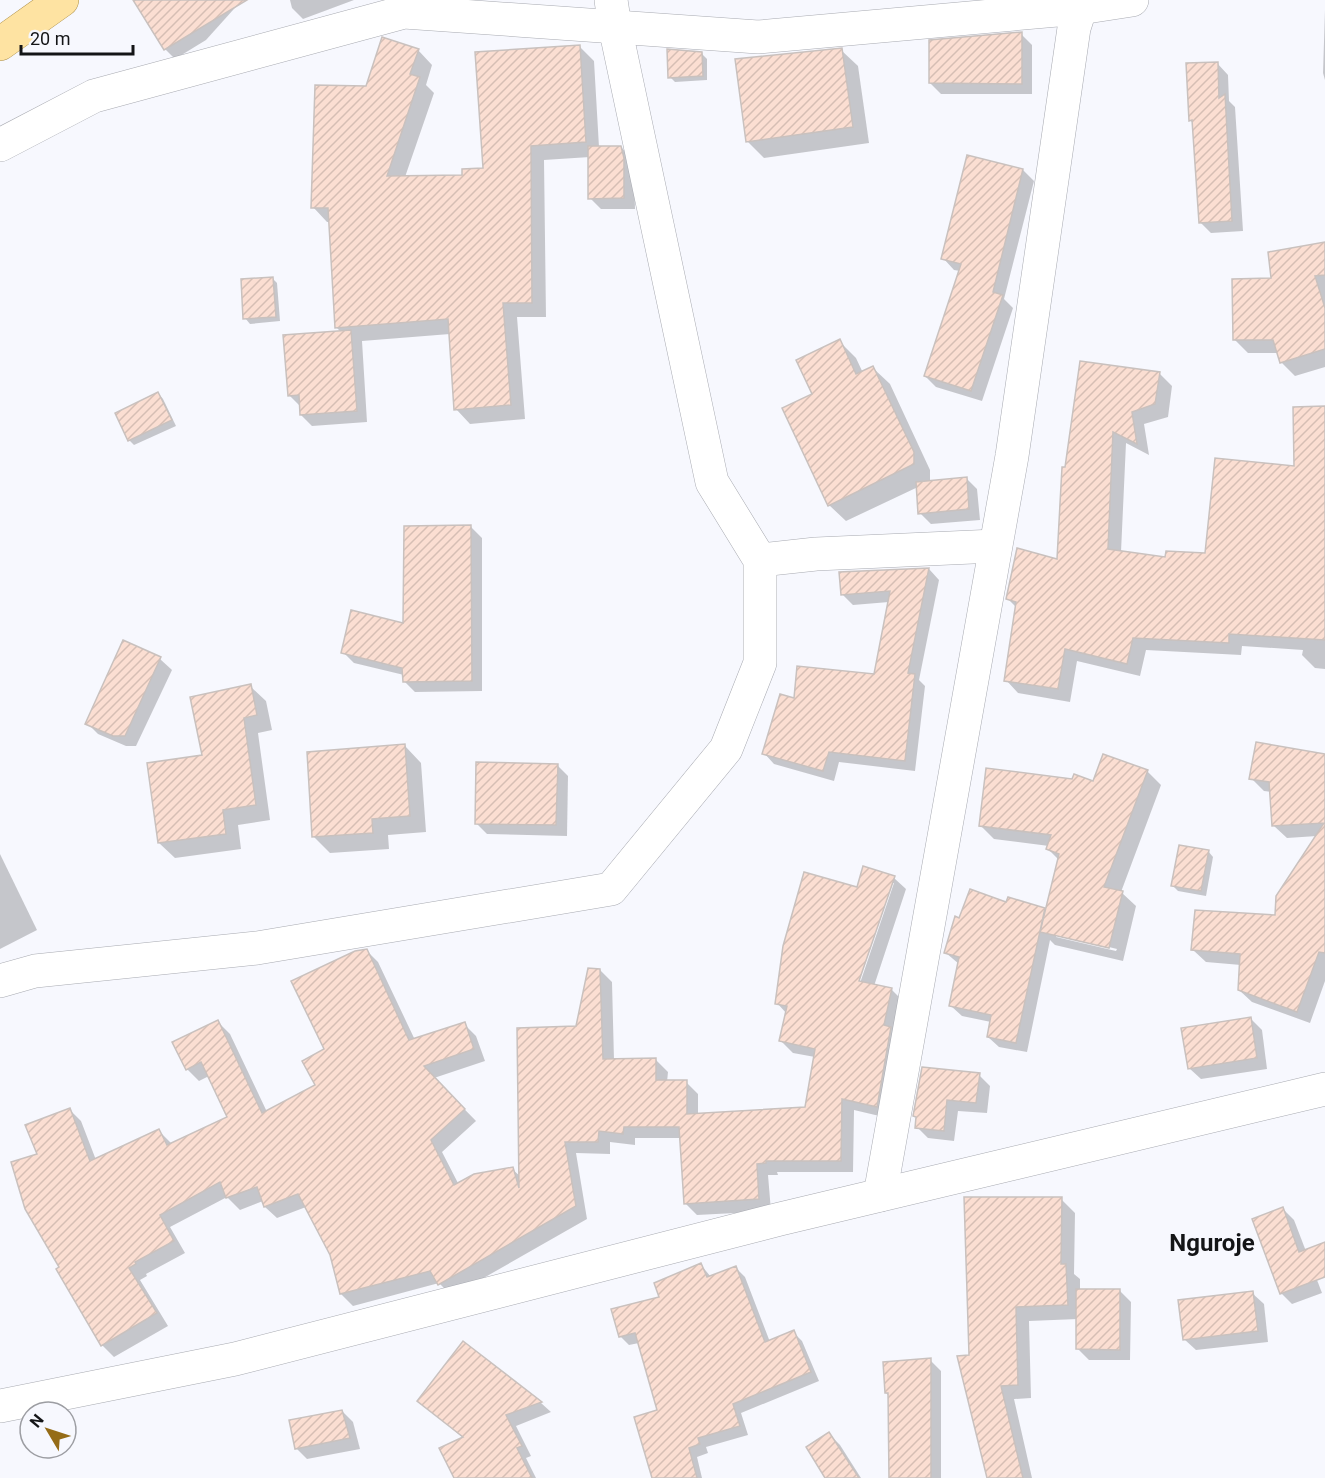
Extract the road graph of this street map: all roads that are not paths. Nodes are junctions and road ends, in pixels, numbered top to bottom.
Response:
1 (62, 0) edge
2 (1132, 0) edge
3 (1081, 4) edge
4 (613, 14) edge
5 (0, 44) edge
6 (0, 145) edge
7 (995, 546) junction
8 (760, 560) junction
9 (0, 981) edge
10 (1325, 1089) edge
11 (880, 1195) junction
12 (0, 1406) edge

1 - 5 main road
2 - 3 street
3 - 4 street
3 - 7 street
4 - 6 street
4 - 8 street
7 - 8 street
7 - 11 street
8 - 9 street
10 - 11 street
11 - 12 street

